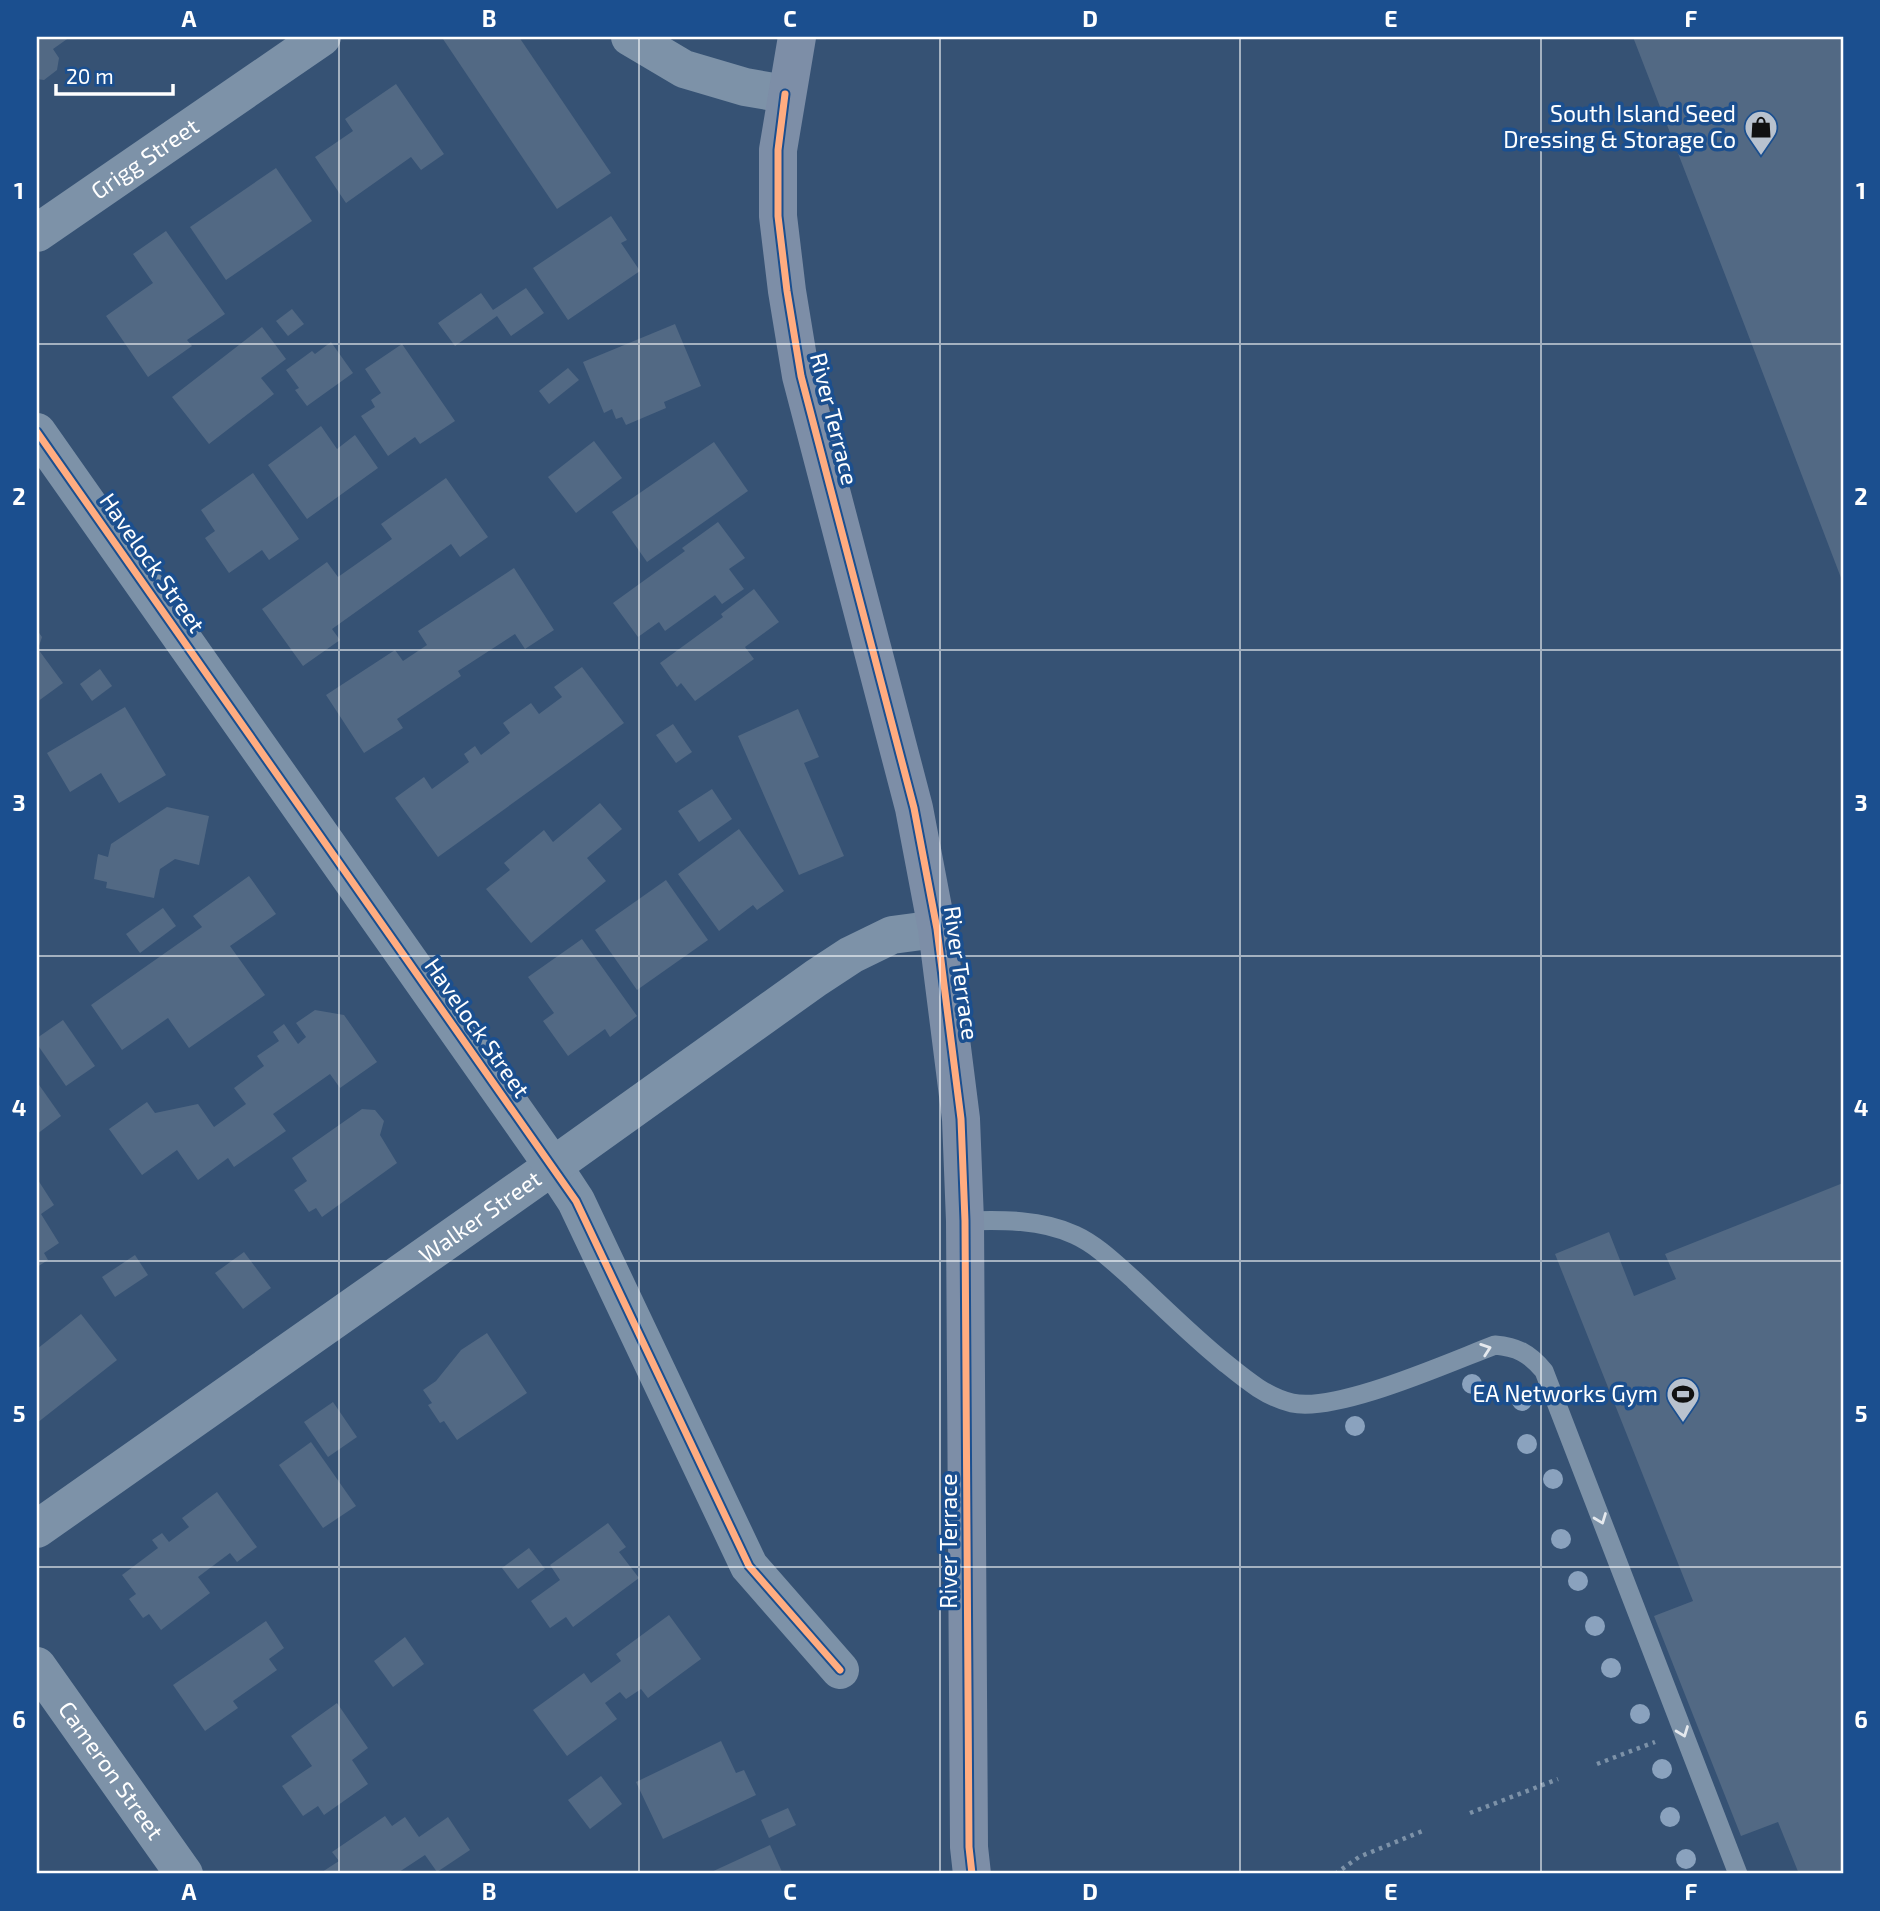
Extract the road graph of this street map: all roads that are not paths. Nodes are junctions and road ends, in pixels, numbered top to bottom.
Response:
1 (322, 37) edge
2 (629, 37) edge
3 (797, 37) edge
4 (785, 94) junction
5 (37, 233) edge
6 (37, 432) edge
7 (937, 929) junction
8 (553, 1166) junction
9 (965, 1222) junction
10 (37, 1529) edge
11 (37, 1666) edge
12 (839, 1670) dead end
13 (184, 1874) edge
14 (972, 1874) edge
15 (1738, 1874) edge

1 - 5 street, Grigg Street
2 - 4 street
3 - 4 main road, River Terrace
4 - 7 main road, River Terrace
6 - 8 street, Havelock Street
7 - 8 street, Walker Street
7 - 9 main road, River Terrace
8 - 10 street, Walker Street
8 - 12 street, Havelock Street
9 - 14 main road, River Terrace
9 -> 15 lane
11 - 13 street, Cameron Street

